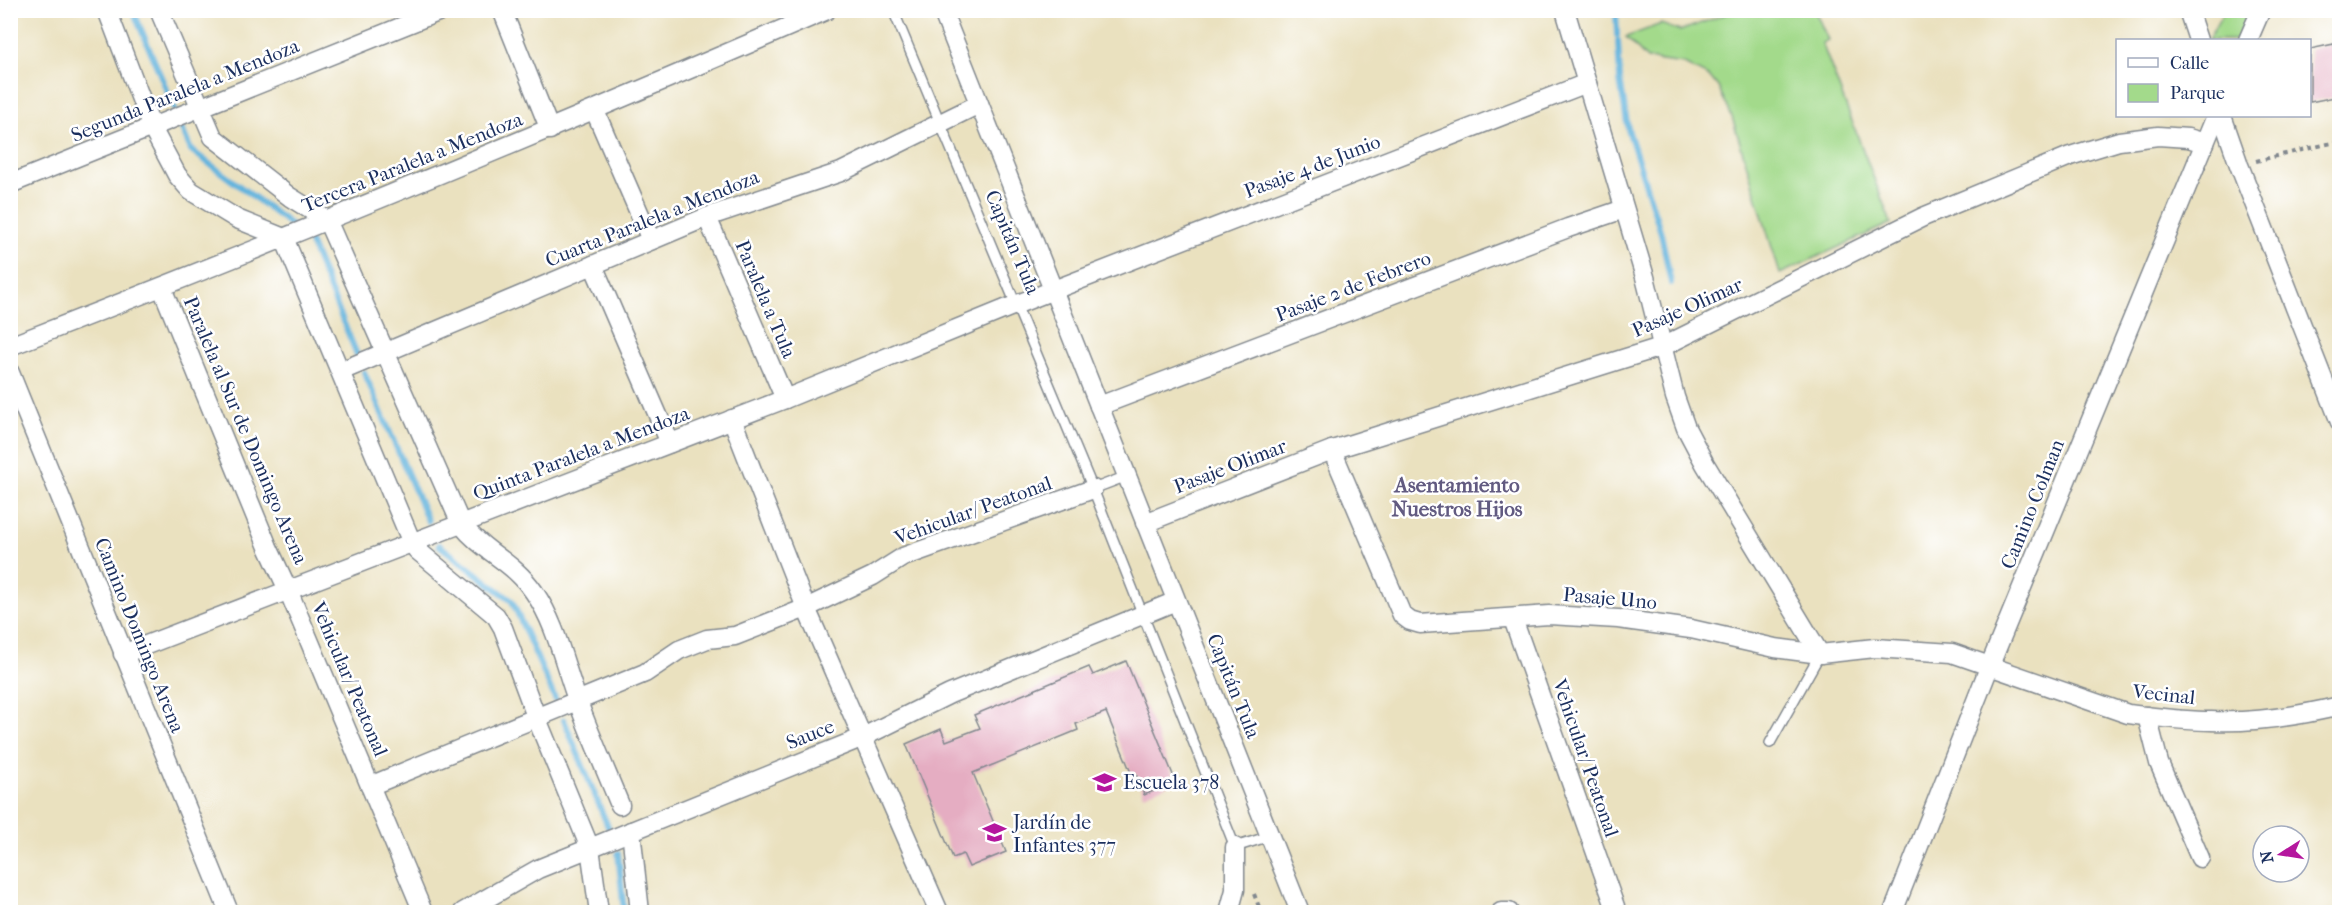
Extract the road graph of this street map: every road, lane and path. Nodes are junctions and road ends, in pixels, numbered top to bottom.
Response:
1 (107, 10) edge
2 (159, 10) edge
3 (443, 10) edge
4 (502, 10) edge
5 (828, 10) edge
6 (893, 10) edge
7 (942, 10) edge
8 (1565, 10) edge
9 (2188, 10) edge
10 (2261, 10) edge
11 (2198, 39) edge
12 (2248, 39) edge
13 (1587, 83) junction
14 (979, 104) junction
15 (199, 108) junction
16 (595, 111) junction
17 (2217, 117) edge
18 (2222, 117) edge
19 (939, 123) junction
20 (152, 128) junction
21 (550, 130) junction
22 (2340, 141) edge
23 (2205, 143) junction
24 (2239, 165) junction
25 (10, 184) edge
26 (1624, 209) junction
27 (707, 217) junction
28 (327, 220) junction
29 (284, 238) junction
30 (651, 240) junction
31 (593, 265) junction
32 (162, 288) junction
33 (1053, 290) junction
34 (1015, 305) junction
35 (10, 346) edge
36 (1664, 346) junction
37 (385, 352) junction
38 (341, 371) junction
39 (10, 373) edge
40 (2331, 376) edge
41 (785, 399) junction
42 (1099, 406) junction
43 (732, 419) junction
44 (2340, 422) edge
45 (670, 443) junction
46 (1332, 450) junction
47 (1126, 476) junction
48 (1093, 489) junction
49 (1145, 523) junction
50 (460, 524) junction
51 (412, 543) junction
52 (288, 590) junction
53 (1176, 601) junction
54 (806, 608) junction
55 (1143, 614) junction
56 (1513, 619) junction
57 (123, 654) junction
58 (1820, 654) junction
59 (1990, 664) junction
60 (578, 702) junction
61 (2340, 706) edge
62 (2147, 716) junction
63 (537, 719) junction
64 (861, 738) junction
65 (1770, 743) dead end
66 (370, 786) junction
67 (620, 805) dead end
68 (631, 831) junction
69 (1270, 836) junction
70 (1235, 847) junction
71 (590, 848) junction
72 (2200, 858) dead end
73 (1898, 908) edge
74 (229, 912) edge
75 (423, 912) edge
76 (463, 912) edge
77 (599, 912) edge
78 (640, 912) edge
79 (937, 912) edge
80 (1229, 912) edge
81 (1303, 912) edge
82 (1501, 912) edge
83 (1509, 912) edge
84 (1617, 912) edge

1 - 20 street
2 - 15 street
3 - 15 street, Segunda Paralela a Mendoza
4 - 21 street
5 - 16 street, Tercera Paralela a Mendoza
6 - 19 lane, Capitán Tula
7 - 14 street, Capitán Tula
8 - 13 street
9 - 11 street
10 - 12 street
13 - 26 street
13 - 33 street, Pasaje 4 de Junio
14 - 19 street, Cuarta Paralela a Mendoza
14 - 33 street, Capitán Tula
15 - 20 street, Segunda Paralela a Mendoza
15 - 28 street
16 - 21 street, Tercera Paralela a Mendoza
16 - 30 street
17 - 23 street, Camino Colman
18 - 24 street
19 - 27 street, Cuarta Paralela a Mendoza
19 - 34 lane, Capitán Tula
20 - 25 street, Segunda Paralela a Mendoza
20 - 29 street
21 - 28 street, Tercera Paralela a Mendoza
22 - 24 path
23 - 36 street, Pasaje Olimar
23 - 59 street, Camino Colman
24 - 40 street
26 - 36 street
26 - 42 street, Pasaje 2 de Febrero
27 - 30 street, Cuarta Paralela a Mendoza
27 - 41 street, Paralela a Tula
28 - 29 street, Tercera Paralela a Mendoza
28 - 37 street
29 - 32 street, Tercera Paralela a Mendoza
29 - 38 street
30 - 31 street, Cuarta Paralela a Mendoza
31 - 37 street, Cuarta Paralela a Mendoza
31 - 45 street
32 - 35 street, Tercera Paralela a Mendoza
32 - 52 street, Paralela al Sur de Domingo Arena
33 - 34 street, Quinta Paralela a Mendoza
33 - 42 street, Capitán Tula
34 - 41 street, Quinta Paralela a Mendoza
34 - 48 lane, Capitán Tula
36 - 46 street, Pasaje Olimar
36 - 58 street
37 - 38 street, Cuarta Paralela a Mendoza
37 - 50 street
38 - 51 street
39 - 57 street, Camino Domingo Arena
40 - 44 street
41 - 43 street, Quinta Paralela a Mendoza
42 - 47 street, Capitán Tula
43 - 45 street, Quinta Paralela a Mendoza
43 - 54 street
45 - 50 street, Quinta Paralela a Mendoza
46 - 49 street, Pasaje Olimar
46 - 56 street, Pasaje Uno
47 - 48 lane
47 - 49 street, Capitán Tula
48 - 54 street, Vehicular/ Peatonal
48 - 55 lane, Capitán Tula
49 - 53 street, Capitán Tula
50 - 51 street, Quinta Paralela a Mendoza
50 - 60 street
51 - 52 street, Quinta Paralela a Mendoza
51 - 63 street
52 - 57 street, Quinta Paralela a Mendoza
52 - 66 street, Vehicular/ Peatonal
53 - 55 street, Sauce
53 - 69 street, Capitán Tula
54 - 60 street, Vehicular/ Peatonal
54 - 64 street
55 - 64 street, Sauce
55 - 70 lane, Capitán Tula
56 - 58 street, Pasaje Uno
56 - 84 street, Vehicular/ Peatonal
57 - 74 street, Camino Domingo Arena
58 - 59 street, Pasaje Uno
58 - 65 lane
59 - 62 street, Vecinal
59 - 73 street, Camino Colman
60 - 63 street, Vehicular/ Peatonal
60 - 67 street
61 - 62 street, Vecinal
62 - 72 street
63 - 66 street, Vehicular/ Peatonal
63 - 71 street
64 - 68 street, Sauce
64 - 79 street
66 - 75 street, Vehicular/ Peatonal
68 - 71 street, Sauce
68 - 78 street
69 - 70 lane
69 - 81 street, Capitán Tula
70 - 80 street
71 - 76 street, Sauce
71 - 77 street
82 - 83 street

